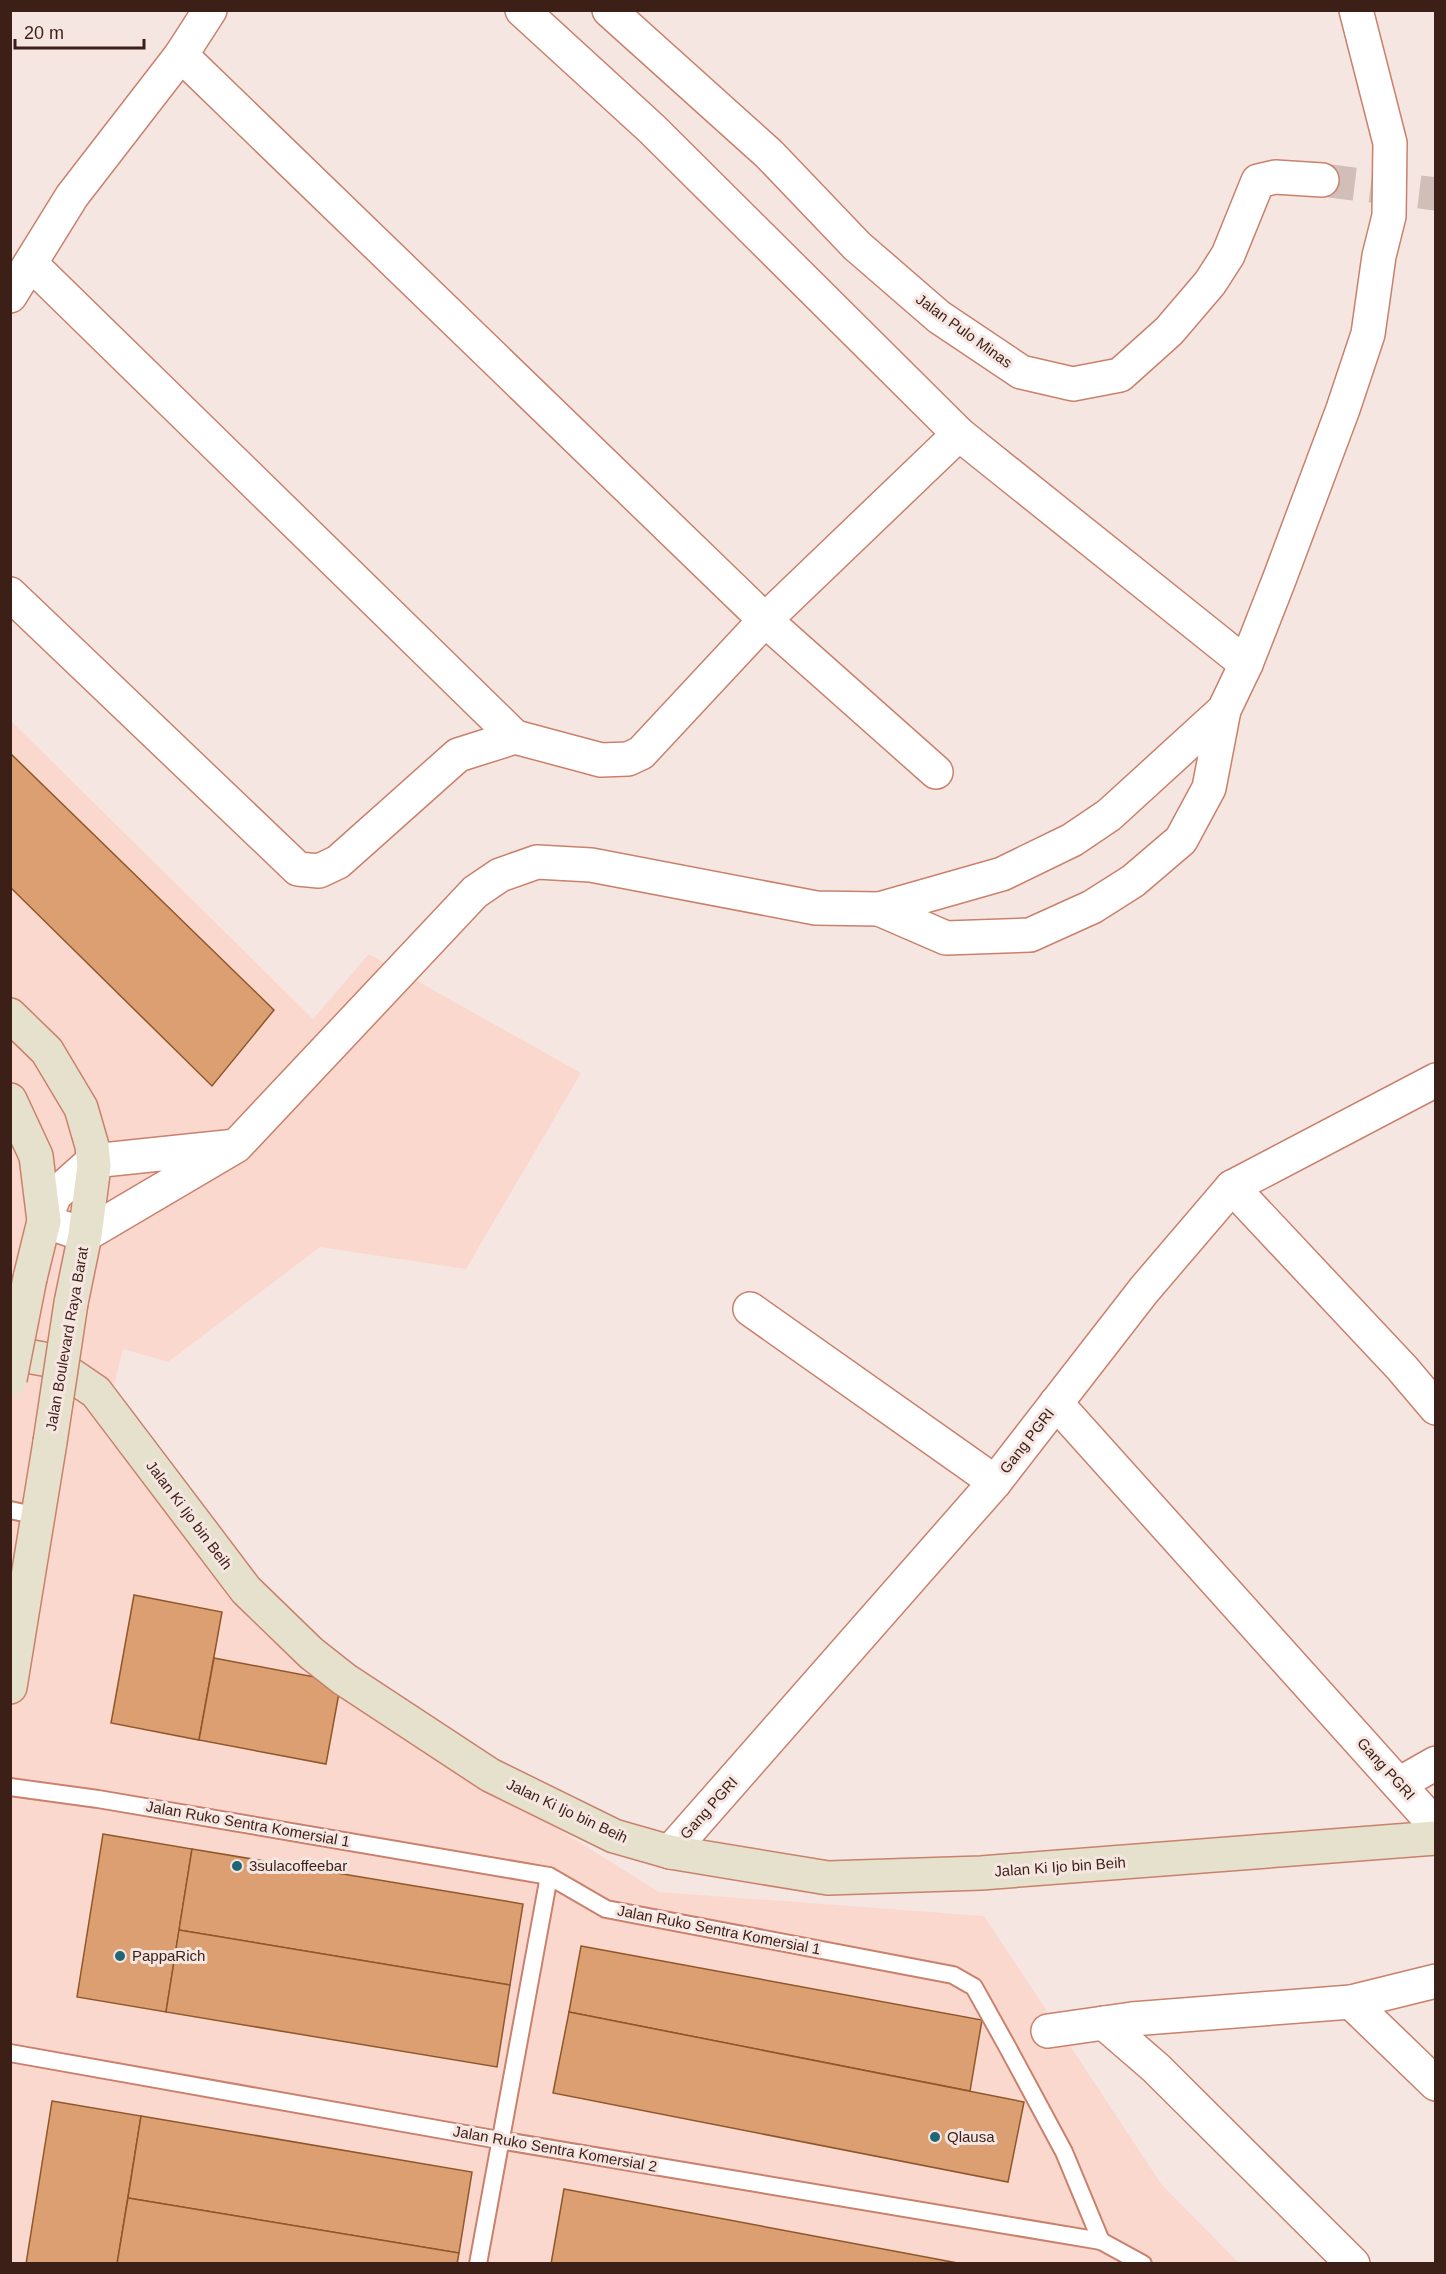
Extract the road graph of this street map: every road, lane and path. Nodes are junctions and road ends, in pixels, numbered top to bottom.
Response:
1 (210, 10) edge
2 (522, 10) edge
3 (609, 10) edge
4 (1356, 10) edge
5 (181, 55) junction
6 (1322, 180) tunnel mouth
7 (31, 264) junction
8 (10, 296) edge
9 (959, 434) junction
10 (10, 594) edge
11 (765, 620) junction
12 (1245, 664) junction
13 (1224, 710) junction
14 (515, 737) junction
15 (936, 772) dead end
16 (879, 909) junction
17 (10, 1015) edge
18 (1436, 1080) edge
19 (10, 1100) edge
20 (236, 1146) junction
21 (93, 1161) junction
22 (1232, 1187) junction
23 (44, 1221) junction
24 (85, 1235) junction
25 (750, 1309) dead end
26 (10, 1353) edge
27 (10, 1379) edge
28 (1056, 1403) junction
29 (1436, 1408) edge
30 (995, 1482) junction
31 (24, 1513) edge
32 (17, 1608) edge
33 (10, 1687) edge
34 (1436, 1763) edge
35 (1400, 1784) junction
36 (10, 1787) edge
37 (1436, 1826) edge
38 (1436, 1839) edge
39 (670, 1852) junction
40 (549, 1876) junction
41 (1436, 1981) edge
42 (1351, 2002) junction
43 (1104, 2023) junction
44 (1048, 2031) dead end
45 (10, 2053) edge
46 (1436, 2084) edge
47 (499, 2140) junction
48 (1101, 2241) junction
49 (478, 2264) edge
50 (1143, 2264) edge
51 (1353, 2264) edge

1 - 5 street
2 - 9 street
3 - 6 street, Jalan Pulo Minas
4 - 12 street
5 - 7 street
5 - 11 street
7 - 8 street
7 - 14 street
9 - 11 street
9 - 12 street
10 - 14 street
11 - 14 street
11 - 15 street
12 - 13 street
13 - 16 street
13 - 16 street
16 - 20 street
17 - 21 street, Jalan Boulevard Raya Barat
18 - 22 street
19 - 23 street
20 - 21 street
20 - 24 street
21 - 23 street
21 - 24 street, Jalan Boulevard Raya Barat
22 - 28 street
22 - 29 street
23 - 24 street
23 - 27 street, bridge
24 - 31 street, Jalan Boulevard Raya Barat, bridge
25 - 30 street
26 - 39 street, Jalan Ki Ijo bin Beih
28 - 30 street, Gang PGRI
28 - 35 street, Gang PGRI
30 - 39 street, Gang PGRI
31 - 32 street, Jalan Boulevard Raya Barat
32 - 33 street, Jalan Boulevard Raya Barat
34 - 35 street
35 - 37 street, Gang PGRI
36 - 40 lane, Jalan Ruko Sentra Komersial 1
38 - 39 street, Jalan Ki Ijo bin Beih
40 - 47 lane
40 - 48 lane, Jalan Ruko Sentra Komersial 1
41 - 42 street
42 - 43 street
42 - 46 street
43 - 44 street
43 - 51 street
45 - 47 lane, Jalan Ruko Sentra Komersial 2
47 - 48 lane, Jalan Ruko Sentra Komersial 2
47 - 49 lane
48 - 50 lane, Jalan Ruko Sentra Komersial 2

